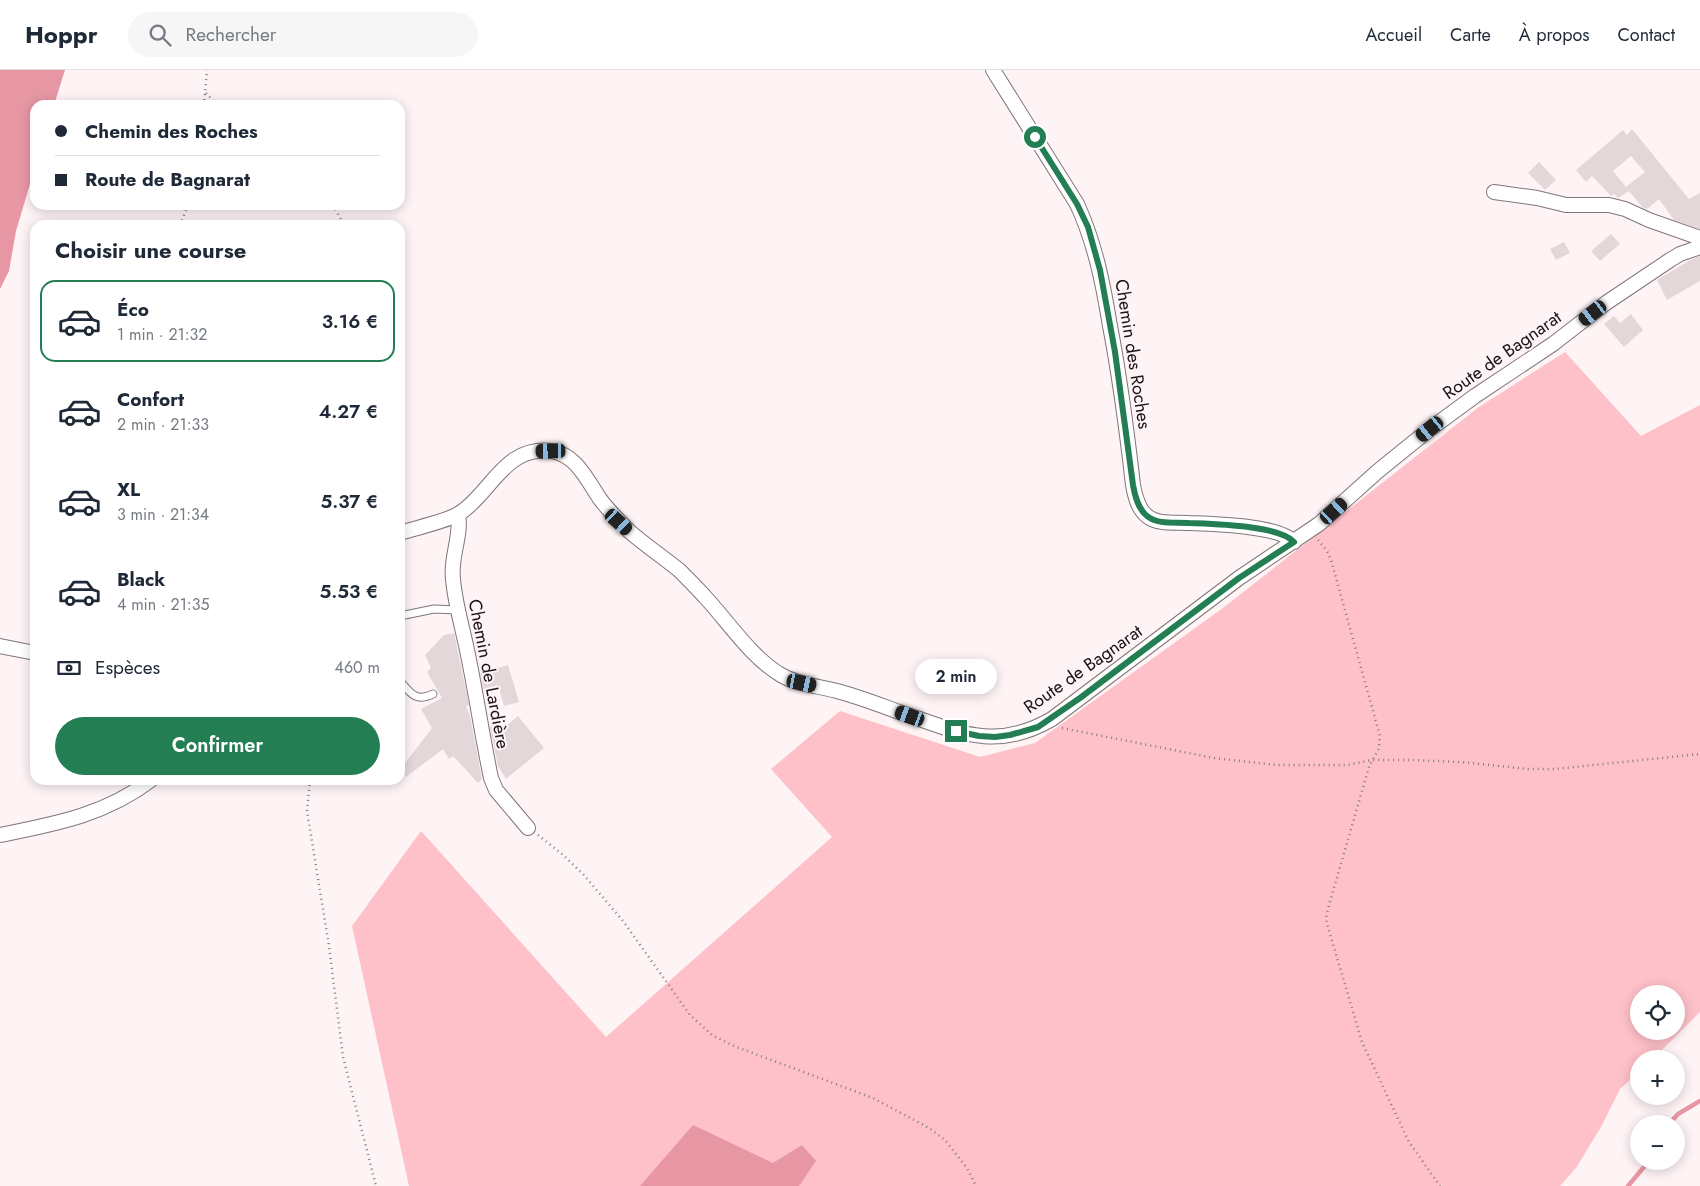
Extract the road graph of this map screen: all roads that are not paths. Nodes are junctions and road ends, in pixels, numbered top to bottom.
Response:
1 (993, 70) edge
2 (1494, 192) dead end
3 (1700, 238) edge
4 (1700, 247) edge
5 (458, 514) junction
6 (405, 531) edge
7 (1294, 542) junction
8 (457, 610) junction
9 (405, 615) edge
10 (0, 646) edge
11 (30, 653) edge
12 (405, 687) edge
13 (433, 694) dead end
14 (142, 785) edge
15 (528, 828) road end
16 (0, 835) edge

1 - 7 street, Chemin des Roches
2 - 3 street
4 - 7 street, Route de Bagnarat
5 - 6 street
5 - 7 street, Route de Bagnarat
5 - 8 street, Chemin de Lardière
8 - 9 lane
8 - 15 street, Chemin de Lardière
10 - 11 street
12 - 13 lane
14 - 16 street

